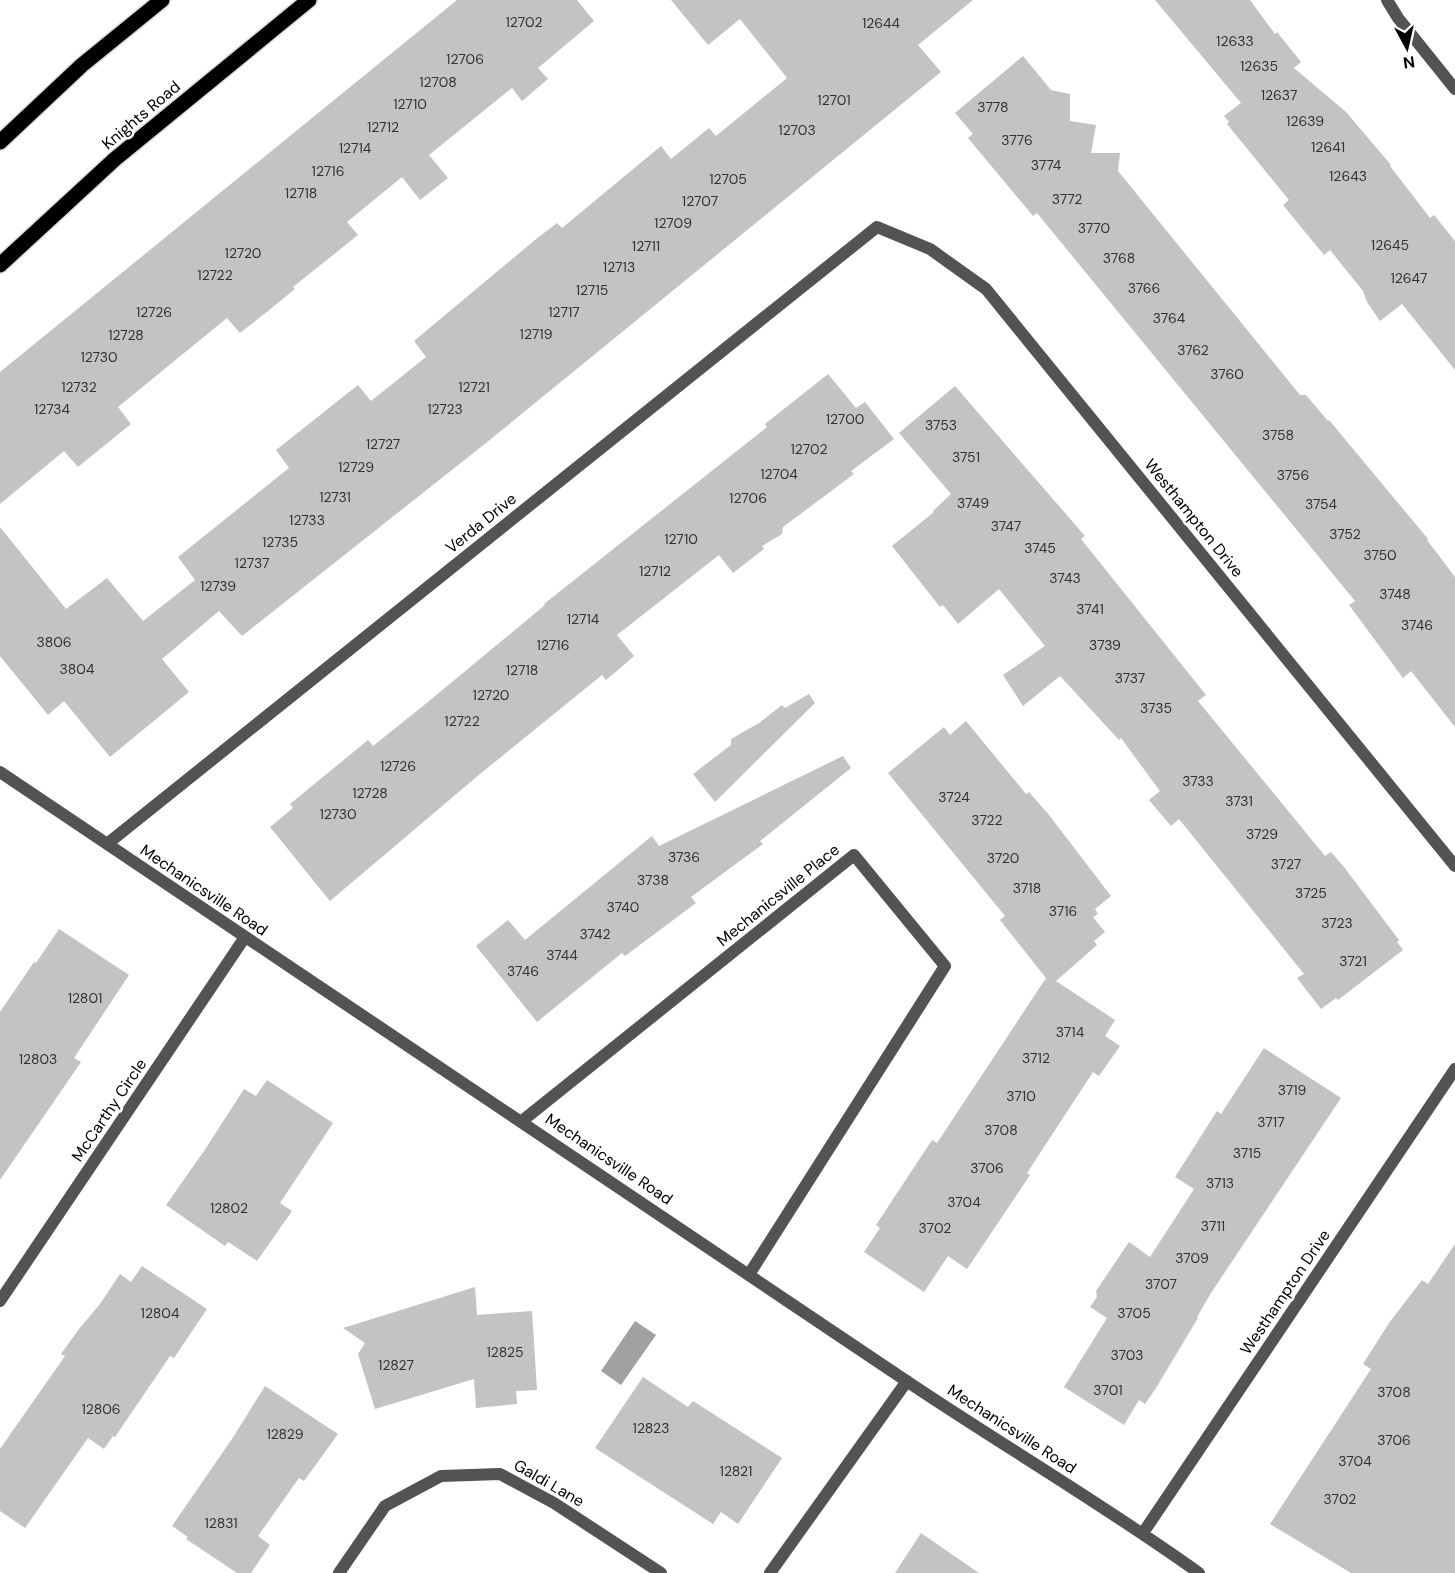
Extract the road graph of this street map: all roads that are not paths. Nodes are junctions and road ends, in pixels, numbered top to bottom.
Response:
1 (162, 0) edge
2 (309, 0) edge
3 (1387, 0) edge
4 (1455, 89) edge
5 (0, 142) edge
6 (877, 227) joint
7 (0, 264) edge
8 (0, 772) edge
9 (107, 844) junction
10 (1455, 866) edge
11 (245, 937) junction
12 (1455, 1069) edge
13 (522, 1121) junction
14 (750, 1274) junction
15 (0, 1301) edge
16 (907, 1381) junction
17 (1143, 1533) junction
18 (339, 1573) edge
19 (661, 1573) edge
20 (770, 1573) edge
21 (1199, 1573) edge

1 - 5 main road
2 - 7 main road, Knights Road
3 - 4 street
6 - 9 street, Verda Drive
6 - 10 street, Westhampton Drive
8 - 9 street, Mechanicsville Road
9 - 11 street, Mechanicsville Road
11 - 13 street, Mechanicsville Road
11 - 15 street, McCarthy Circle
12 - 17 street, Westhampton Drive
13 - 14 street, Mechanicsville Road
13 - 14 street, Mechanicsville Place
14 - 16 street, Mechanicsville Road
16 - 17 street, Mechanicsville Road
16 - 20 street
17 - 21 street, Mechanicsville Road
18 - 19 street, Galdi Lane

